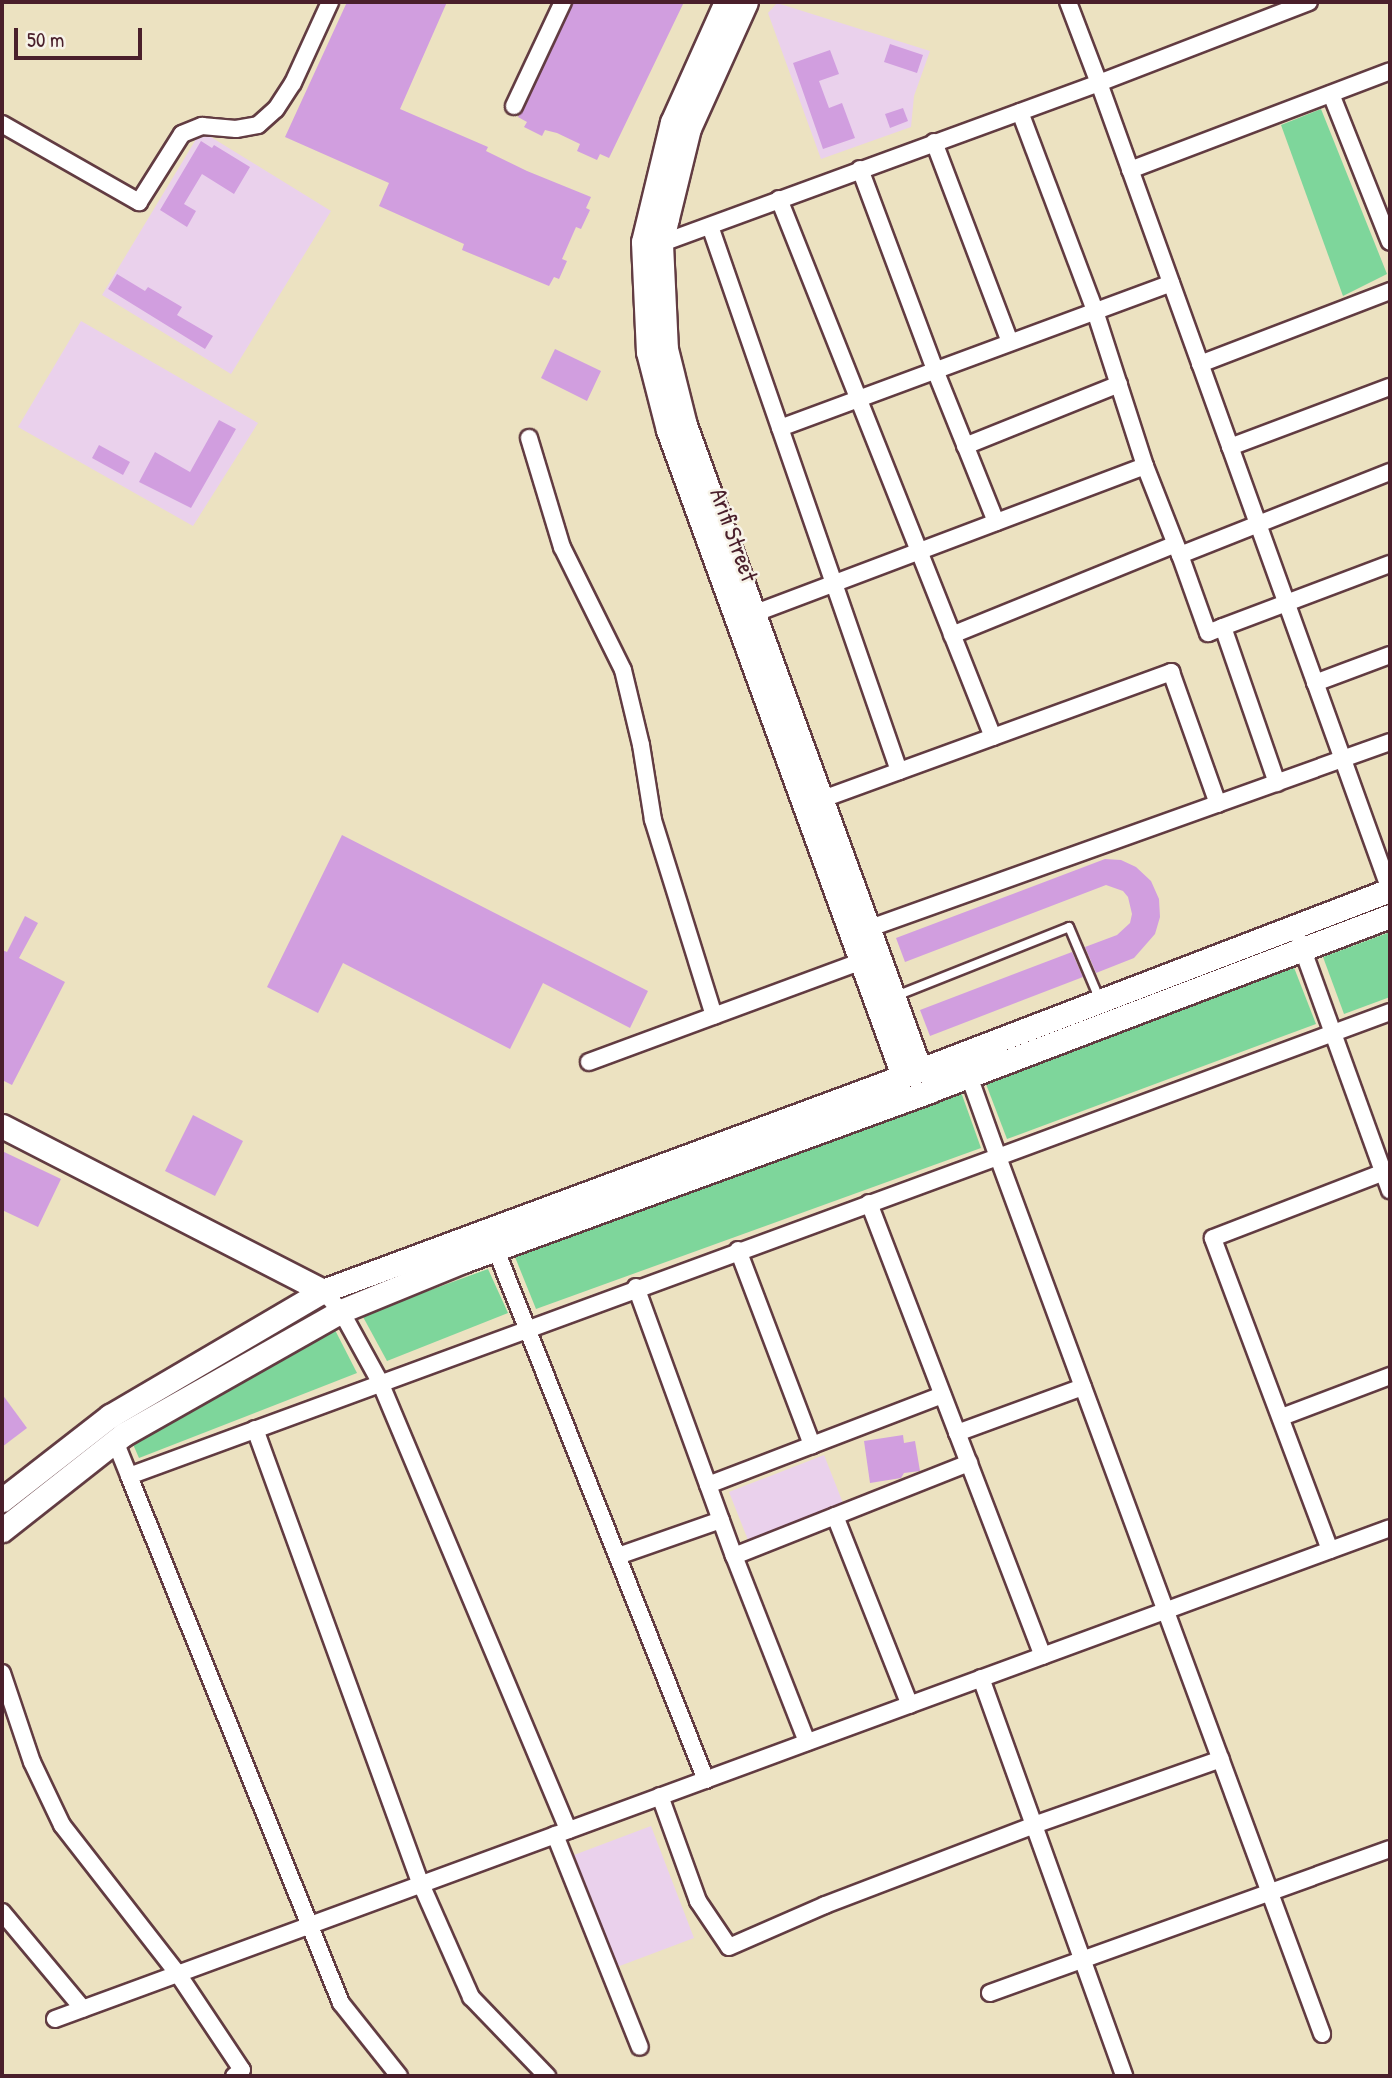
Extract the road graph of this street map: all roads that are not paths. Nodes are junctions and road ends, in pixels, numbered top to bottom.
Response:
1 (330, 2) edge
2 (563, 2) edge
3 (726, 2) edge
4 (746, 2) edge
5 (1068, 2) edge
6 (1309, 2) edge
7 (1390, 71) edge
8 (1099, 83) junction
9 (1331, 94) junction
10 (514, 106) dead end
11 (1020, 112) junction
12 (2, 124) edge
13 (934, 142) junction
14 (860, 169) junction
15 (1130, 170) junction
16 (779, 199) junction
17 (709, 226) junction
18 (1390, 243) edge
19 (652, 247) junction
20 (1171, 283) junction
21 (1390, 291) edge
22 (1095, 311) junction
23 (1010, 342) junction
24 (1200, 364) junction
25 (935, 370) junction
26 (1119, 384) junction
27 (1390, 387) edge
28 (859, 398) junction
29 (780, 428) junction
30 (529, 438) dead end
31 (965, 446) junction
32 (1230, 447) junction
33 (1145, 466) junction
34 (1390, 472) edge
35 (996, 522) junction
36 (1258, 524) junction
37 (918, 549) junction
38 (1177, 550) junction
39 (1390, 564) edge
40 (832, 582) junction
41 (1287, 604) junction
42 (753, 614) junction
43 (1223, 627) junction
44 (952, 635) junction
45 (1390, 655) edge
46 (1315, 682) junction
47 (993, 737) junction
48 (1390, 742) edge
49 (1343, 759) junction
50 (899, 771) junction
51 (1277, 783) junction
52 (820, 800) junction
53 (1218, 804) junction
54 (1390, 890) edge
55 (1390, 916) edge
56 (1294, 927) junction
57 (858, 932) junction
58 (1303, 948) junction
59 (860, 962) junction
60 (893, 997) junction
61 (1100, 1001) junction
62 (1390, 1012) edge
63 (714, 1016) junction
64 (1333, 1033) junction
65 (589, 1062) dead end
66 (912, 1073) junction
67 (969, 1076) junction
68 (2, 1126) edge
69 (998, 1157) junction
70 (1384, 1172) junction
71 (1390, 1190) edge
72 (869, 1203) junction
73 (496, 1250) junction
74 (738, 1250) junction
75 (636, 1287) junction
76 (323, 1291) junction
77 (341, 1311) junction
78 (528, 1327) junction
79 (1390, 1376) edge
80 (380, 1382) junction
81 (1083, 1387) junction
82 (942, 1395) junction
83 (1282, 1417) junction
84 (255, 1429) junction
85 (957, 1433) junction
86 (115, 1441) junction
87 (812, 1444) junction
88 (968, 1463) junction
89 (129, 1476) junction
90 (708, 1485) junction
91 (2, 1500) edge
92 (835, 1516) junction
93 (721, 1520) junction
94 (1390, 1528) edge
95 (2, 1530) edge
96 (1330, 1550) junction
97 (618, 1556) junction
98 (734, 1556) junction
99 (1166, 1610) junction
100 (1043, 1656) junction
101 (2, 1673) edge
102 (981, 1678) junction
103 (910, 1704) junction
104 (807, 1742) junction
105 (1221, 1759) junction
106 (706, 1780) junction
107 (660, 1796) junction
108 (1034, 1825) junction
109 (562, 1833) junction
110 (1390, 1849) edge
111 (421, 1884) junction
112 (1270, 1894) junction
113 (2, 1912) edge
114 (307, 1926) junction
115 (1082, 1961) junction
116 (178, 1974) junction
117 (990, 1993) dead end
118 (83, 2009) junction
119 (55, 2019) dead end
120 (1322, 2034) dead end
121 (640, 2047) dead end
122 (234, 2076) edge
123 (399, 2076) edge
124 (547, 2076) edge
125 (1124, 2076) edge

1 - 12 street
2 - 10 street
3 - 19 main road, Arifi Street
4 - 19 main road, Arifi Street
5 - 8 street
6 - 8 street
7 - 9 street
8 - 11 street
8 - 15 street
9 - 15 street
9 - 18 street
11 - 13 street
11 - 22 street
13 - 14 street
13 - 23 street
14 - 16 street
14 - 25 street
15 - 20 street
16 - 17 street
16 - 28 street
17 - 19 street
17 - 29 street
19 - 42 main road, Arifi Street
19 - 57 main road, Arifi Street
20 - 22 street
20 - 24 street
21 - 24 street
22 - 23 street
22 - 26 street
23 - 25 street
24 - 32 street
25 - 28 street
25 - 31 street
26 - 31 street
26 - 33 street
27 - 32 street
28 - 29 street
28 - 37 street
29 - 40 street
30 - 63 street
31 - 35 street
32 - 36 street
33 - 35 street
33 - 38 street
34 - 36 street
35 - 37 street
36 - 38 street
36 - 41 street
37 - 40 street
37 - 44 street
38 - 43 street
38 - 44 street
39 - 41 street
40 - 42 street
40 - 50 street
41 - 43 street
41 - 46 street
42 - 52 main road, Arifi Street
43 - 51 street
44 - 47 street
45 - 46 street
46 - 49 street
47 - 50 street
47 - 53 street
48 - 49 street
49 - 51 street
49 - 54 street
50 - 52 street
51 - 53 street
52 - 57 main road, Arifi Street
53 - 57 street
54 - 56 main road
55 - 58 main road
56 - 58 street
56 - 61 main road
57 - 59 main road, Arifi Street
57 - 60 main road, Arifi Street
58 - 64 street
58 - 67 main road
59 - 63 street
59 - 66 main road, Arifi Street
60 - 61 lane
60 - 66 main road, Arifi Street
61 - 66 main road
62 - 64 street
63 - 65 street
64 - 69 street
64 - 70 street
66 - 76 main road
67 - 69 street
67 - 73 main road
68 - 76 main road
69 - 72 street
69 - 81 street
70 - 71 street
70 - 83 street
72 - 74 street
72 - 82 street
73 - 77 main road
73 - 78 street
74 - 75 street
74 - 87 street
75 - 78 street
75 - 90 street
76 - 77 street
76 - 91 main road
77 - 80 street
77 - 86 main road
78 - 80 street
78 - 97 street
79 - 83 street
80 - 84 street
80 - 109 street
81 - 85 street
81 - 99 street
82 - 85 street
82 - 87 street
83 - 96 street
84 - 89 street
84 - 111 street
85 - 88 street
86 - 89 street
86 - 95 main road
87 - 90 street
88 - 92 street
88 - 100 street
89 - 114 street
90 - 93 street
92 - 98 street
92 - 103 street
93 - 97 street
93 - 98 street
94 - 96 street
96 - 99 street
97 - 106 street
98 - 104 street
99 - 100 street
99 - 105 street
100 - 102 street
101 - 116 street
102 - 103 street
102 - 108 street
103 - 104 street
104 - 106 street
105 - 108 street
105 - 112 street
106 - 107 street
107 - 108 street
107 - 109 street
108 - 115 street
109 - 111 street
109 - 121 street
110 - 112 street
111 - 114 street
111 - 124 street
112 - 115 street
112 - 120 street
113 - 118 street
114 - 116 street
114 - 123 street
115 - 117 street
115 - 125 street
116 - 118 street
116 - 122 street
118 - 119 street

